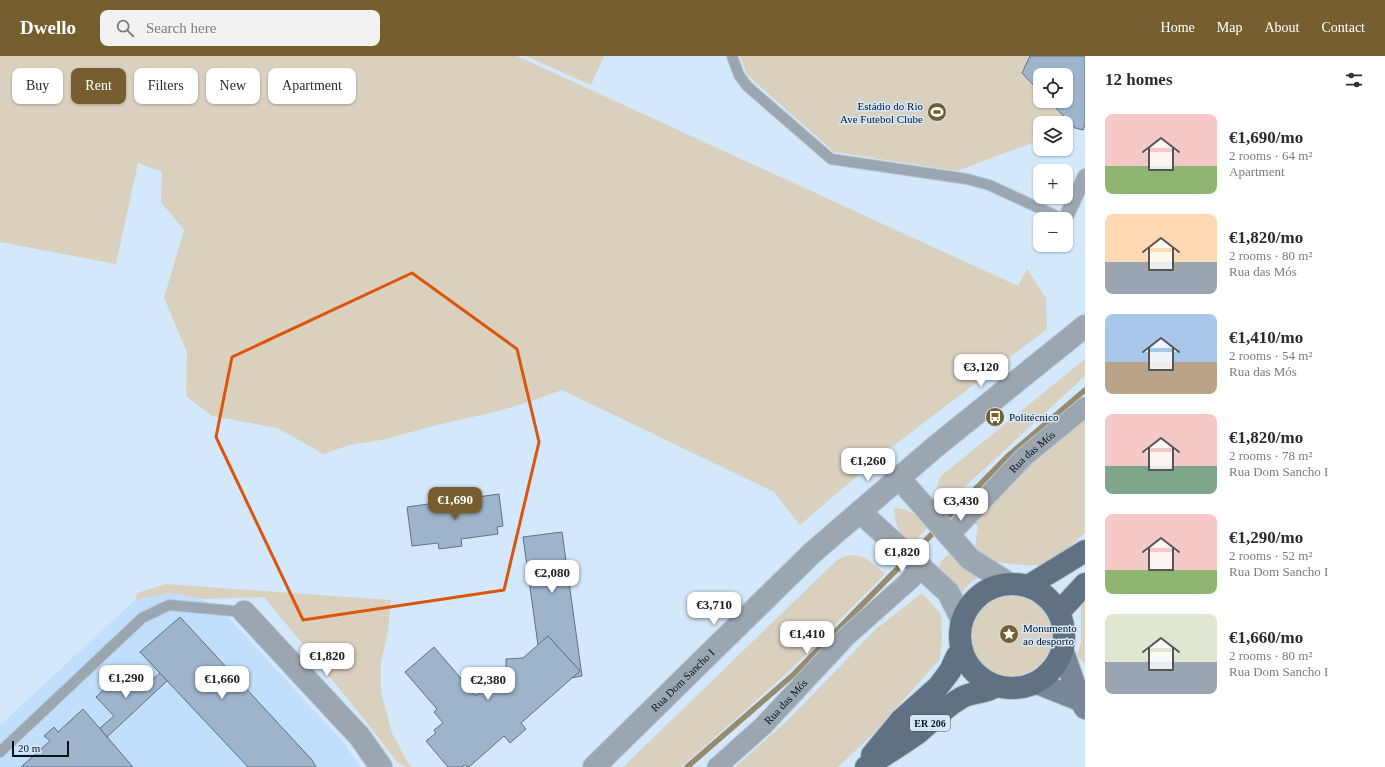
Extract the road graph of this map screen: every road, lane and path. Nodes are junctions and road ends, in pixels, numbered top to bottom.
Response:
1 (732, 56) edge
2 (1085, 176) edge
3 (1049, 212) edge
4 (1067, 212) edge
5 (1085, 326) edge
6 (1085, 407) edge
7 (899, 478) junction
8 (860, 512) junction
9 (950, 535) junction
10 (1085, 551) edge
11 (921, 568) junction
12 (1085, 584) edge
13 (1018, 585) junction
14 (244, 612) joint
15 (1059, 612) junction
16 (962, 620) junction
17 (962, 650) junction
18 (1063, 652) junction
19 (1037, 683) junction
20 (996, 686) junction
21 (1082, 704) edge
22 (0, 752) edge
23 (381, 767) edge
24 (594, 767) edge
25 (717, 767) edge
26 (862, 767) edge
27 (866, 767) edge

1 - 3 lane
2 - 4 street
5 - 7 street, Rua Dom Sancho I
6 - 9 street, Rua das Mós
7 - 8 street, Rua Dom Sancho I
7 - 9 street
8 - 11 street
8 - 24 street, Rua Dom Sancho I
9 - 13 street
10 - 13 main road
11 - 16 street
11 - 25 street, Rua das Mós
12 - 15 main road
13 - 15 main road
13 - 16 main road
14 - 22 lane
14 - 23 street
15 - 18 main road
16 - 17 main road
17 - 20 main road, ER 206
17 - 26 main road, ER 206
18 - 19 main road, ER 206
18 - 21 main road
19 - 20 main road, ER 206
19 - 21 main road
20 - 27 main road, ER 206

